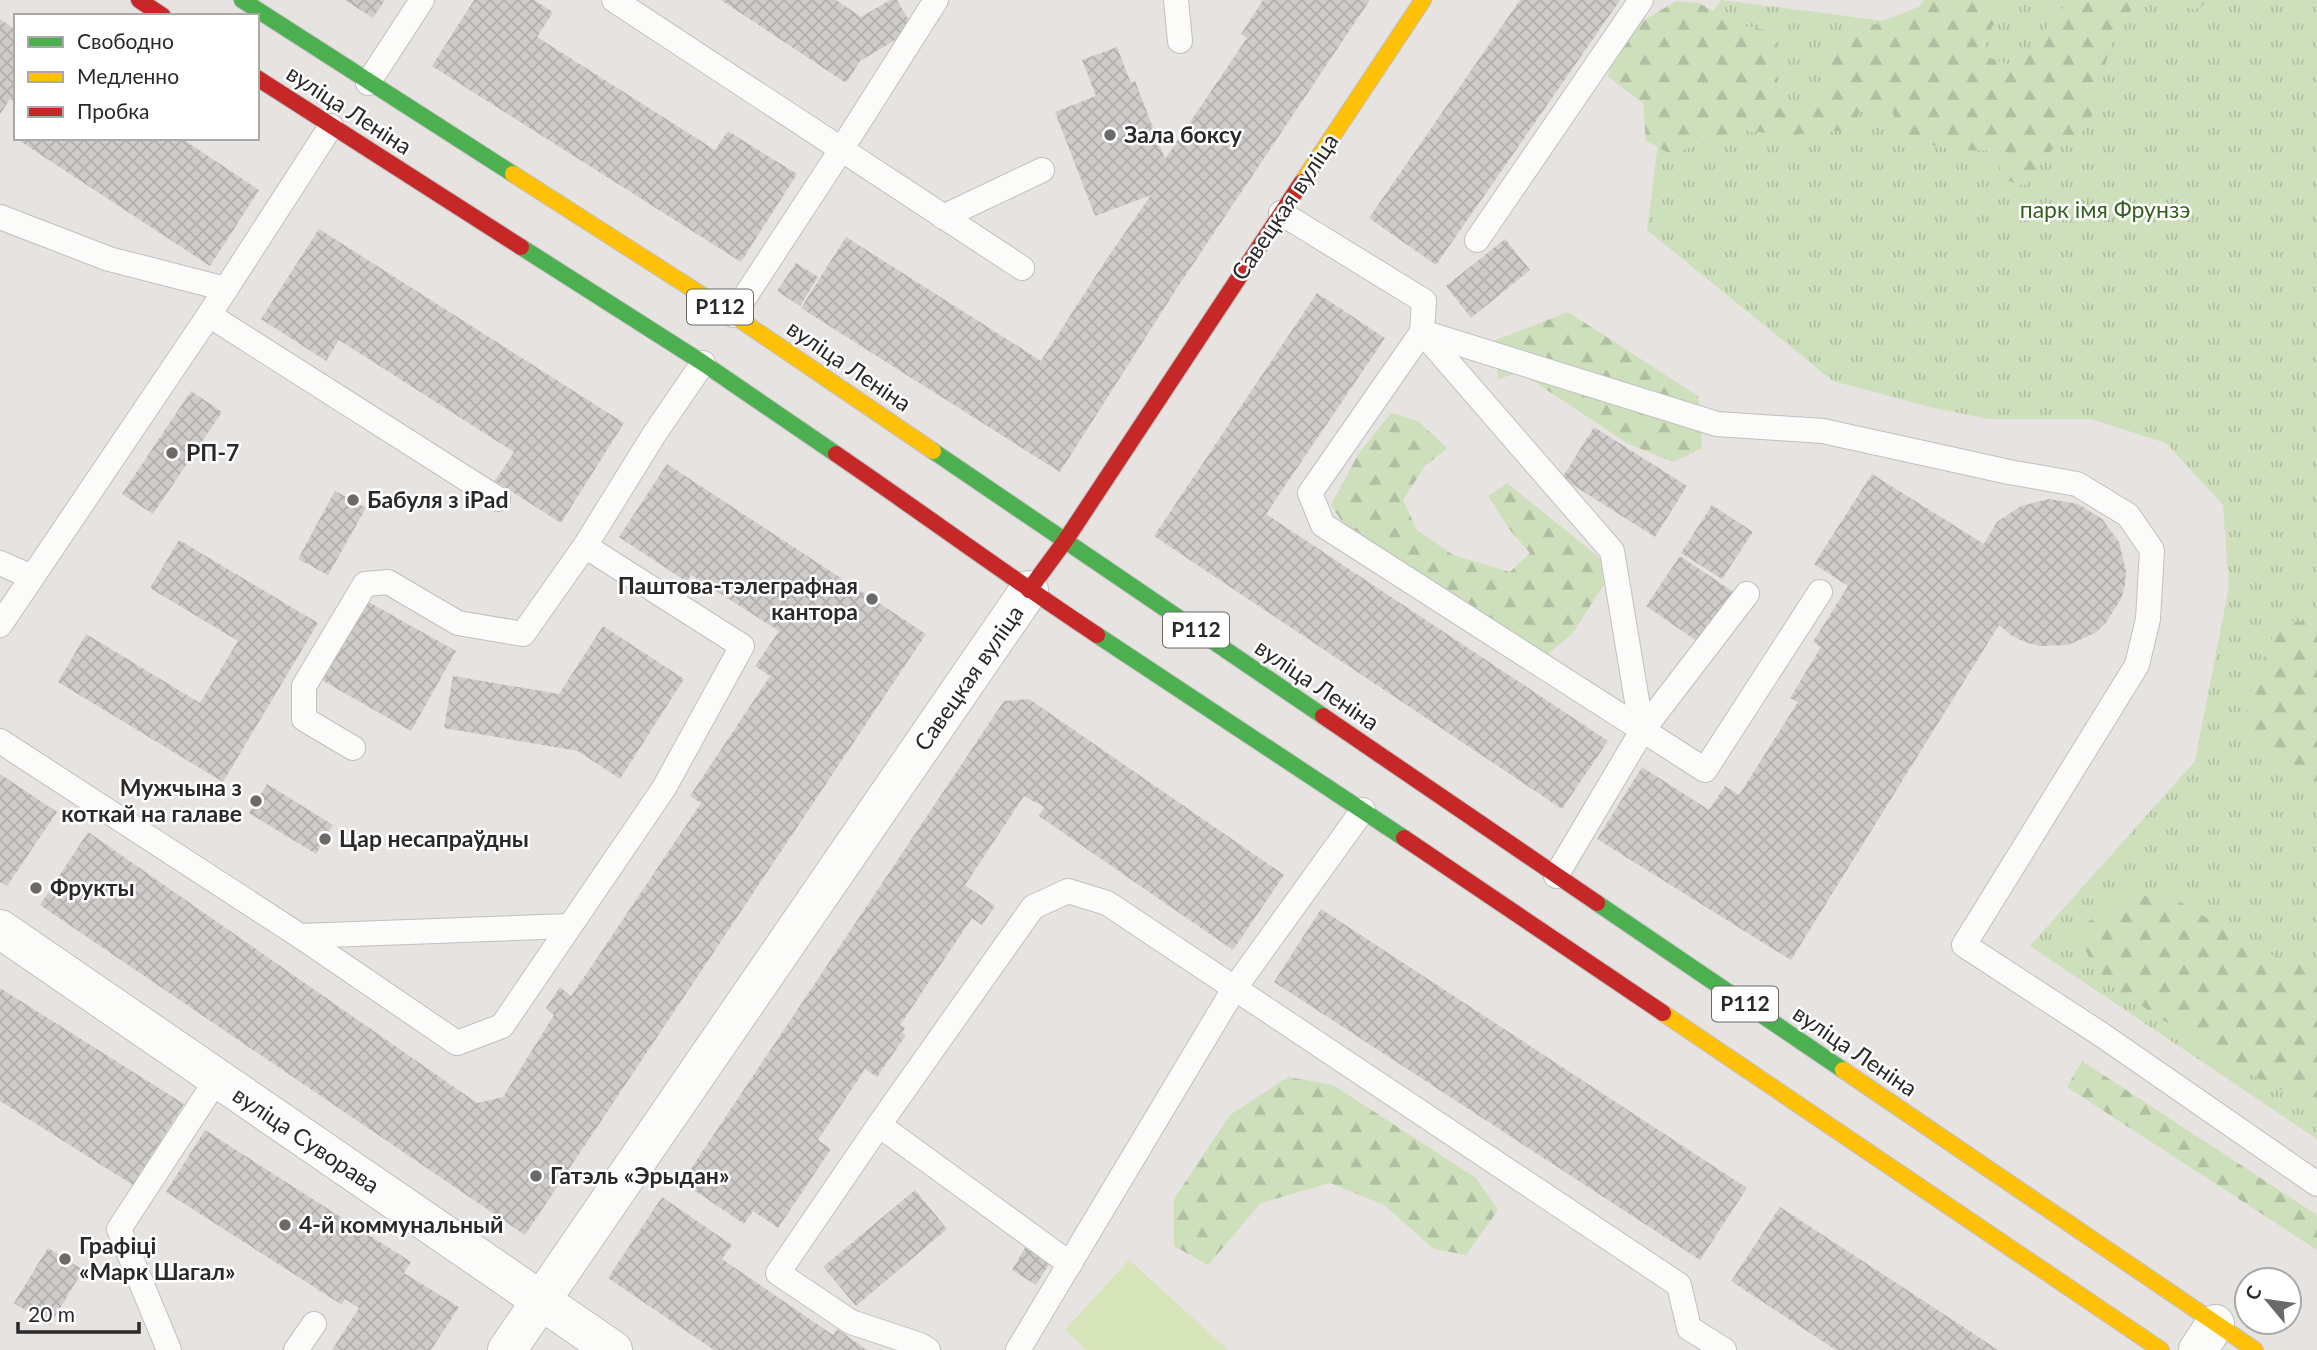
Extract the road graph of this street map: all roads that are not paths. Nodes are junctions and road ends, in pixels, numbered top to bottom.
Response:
1 (139, 0) edge
2 (242, 0) edge
3 (422, 0) edge
4 (614, 0) edge
5 (936, 0) edge
6 (1177, 0) edge
7 (1423, 0) edge
8 (1642, 0) edge
9 (160, 14) edge
10 (1180, 41) dead end
11 (259, 79) edge
12 (368, 83) junction
13 (331, 126) junction
14 (841, 150) junction
15 (1042, 170) dead end
16 (1281, 213) junction
17 (0, 217) edge
18 (943, 217) junction
19 (1477, 240) dead end
20 (1022, 268) dead end
21 (226, 289) junction
22 (209, 315) junction
23 (733, 315) junction
24 (1422, 332) junction
25 (703, 363) junction
26 (498, 499) dead end
27 (1065, 541) junction
28 (585, 546) junction
29 (0, 562) edge
30 (32, 578) junction
31 (1030, 590) junction
32 (1820, 592) dead end
33 (1747, 594) dead end
34 (0, 625) edge
35 (1642, 731) junction
36 (0, 741) edge
37 (353, 748) dead end
38 (1363, 810) junction
39 (1556, 876) junction
40 (569, 926) junction
41 (0, 929) edge
42 (300, 936) junction
43 (1234, 989) junction
44 (216, 1079) junction
45 (879, 1125) junction
46 (2317, 1184) edge
47 (1070, 1264) junction
48 (541, 1301) junction
49 (314, 1324) dead end
50 (2207, 1337) edge
51 (169, 1350) edge
52 (296, 1350) edge
53 (507, 1350) edge
54 (613, 1350) edge
55 (928, 1350) edge
56 (1018, 1350) edge
57 (1724, 1350) edge
58 (2161, 1350) edge
59 (2255, 1350) edge

1 - 9 main road
2 - 12 main road, вуліца Леніна / Р112
3 - 12 lane
4 - 14 lane
5 - 14 lane
6 - 10 lane
7 - 16 main road, Савецкая вуліца
8 - 19 lane
11 - 13 main road, вуліца Леніна / Р112
12 - 23 main road, вуліца Леніна / Р112
13 - 21 lane
13 - 25 main road, вуліца Леніна / Р112
14 - 18 lane
14 - 23 lane
15 - 18 lane
16 - 24 lane
16 - 27 main road, Савецкая вуліца
17 - 21 lane
18 - 20 lane
21 - 22 lane
22 - 26 lane
22 - 30 lane
23 - 27 main road, вуліца Леніна / Р112
24 - 35 lane
24 - 35 lane
24 - 46 lane
25 - 28 lane
25 - 31 main road, вуліца Леніна / Р112
27 - 31 main road, Савецкая вуліца
27 - 39 main road, вуліца Леніна / Р112
28 - 37 lane
28 - 40 lane
29 - 30 lane
30 - 34 lane
31 - 38 main road, вуліца Леніна / Р112
31 - 48 street, Савецкая вуліца
32 - 35 lane
33 - 35 lane
35 - 39 lane
36 - 42 lane
38 - 43 lane
38 - 58 main road, вуліца Леніна / Р112
39 - 50 main road, вуліца Леніна / Р112
40 - 42 lane
40 - 42 lane
41 - 44 street, вуліца Суворава
43 - 45 lane
43 - 47 lane
43 - 57 lane
44 - 48 street, вуліца Суворава
44 - 51 lane
45 - 47 lane
45 - 55 lane
47 - 56 lane
48 - 53 street, Савецкая вуліца
48 - 54 street, вуліца Суворава
49 - 52 lane
50 - 59 main road, вуліца Леніна / Р112

